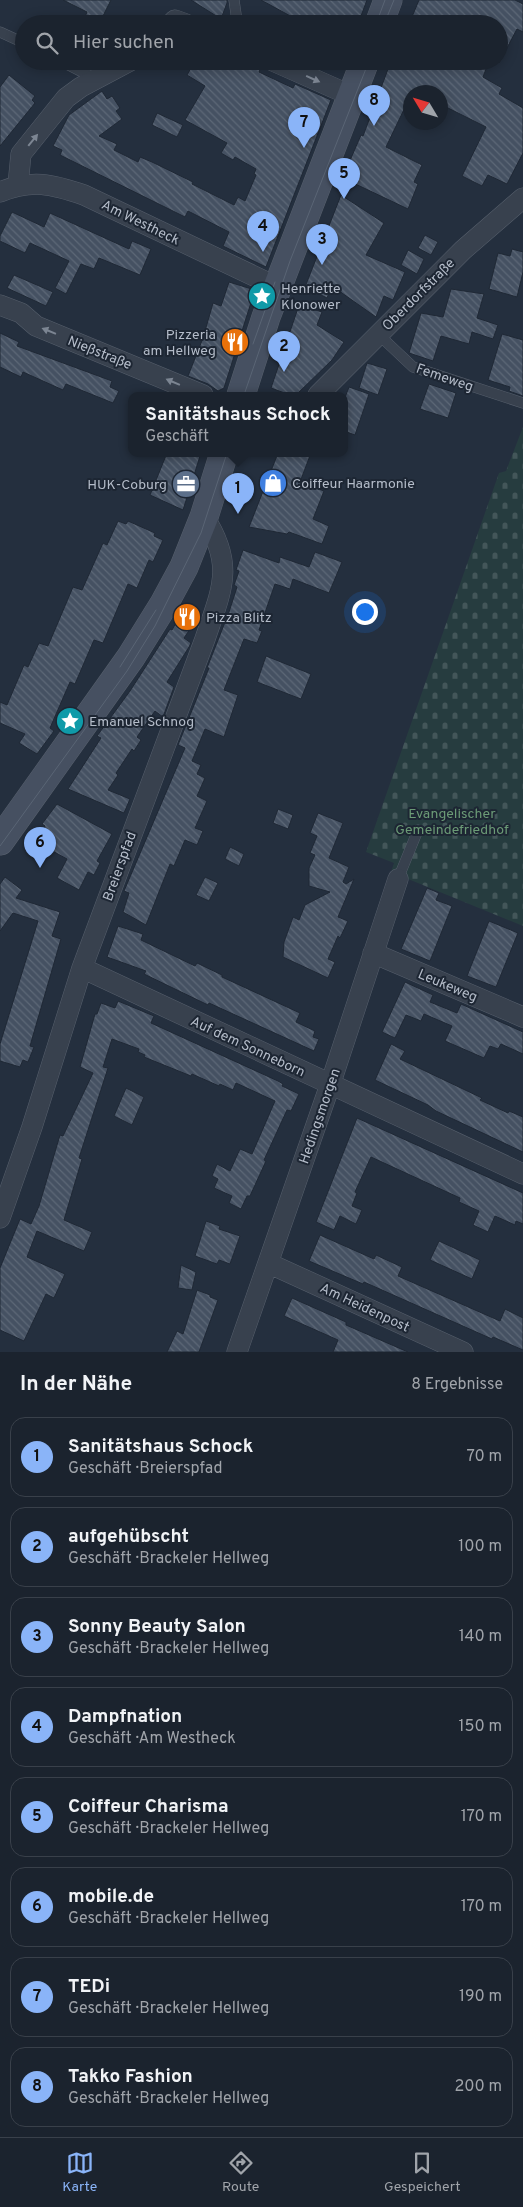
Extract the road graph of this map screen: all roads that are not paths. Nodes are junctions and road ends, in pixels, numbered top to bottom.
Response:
1 (234, 0) edge
2 (388, 0) edge
3 (236, 15) edge
4 (382, 15) edge
5 (0, 32) edge
6 (15, 39) edge
7 (80, 70) edge
8 (114, 70) edge
9 (293, 70) edge
10 (362, 70) edge
11 (98, 79) junction
12 (352, 96) junction
13 (9, 189) edge
14 (523, 198) edge
15 (277, 287) junction
16 (0, 305) edge
17 (378, 334) junction
18 (196, 392) edge
19 (242, 392) edge
20 (321, 392) edge
21 (523, 403) edge
22 (223, 457) edge
23 (204, 517) junction
24 (418, 830) dead end
25 (0, 841) edge
26 (398, 879) joint
27 (372, 953) junction
28 (82, 968) junction
29 (523, 1017) edge
30 (330, 1085) junction
31 (523, 1174) edge
32 (0, 1218) edge
33 (268, 1262) junction
34 (236, 1352) edge
35 (463, 1352) edge

1 - 3 lane
2 - 4 main road
5 - 6 lane
7 - 11 lane
8 - 11 street
9 -> 12 street
10 - 12 main road
13 -> 11 street
12 - 15 main road
13 - 15 street, Am Westheck
14 - 17 street, Oberdorfstraße
15 - 19 main road
18 -> 16 street, Nießstraße
17 - 20 street, Oberdorfstraße
17 - 21 lane, Femeweg
22 - 23 main road
23 - 25 main road
23 - 28 street, Breierspfad
24 - 26 lane
26 - 27 street, Hedingsmorgen
27 - 29 street, Leukeweg
27 - 30 street, Hedingsmorgen
28 - 30 street, Auf dem Sonneborn
28 - 32 street, Breierspfad
30 - 31 street, Auf dem Sonneborn
30 - 33 street, Hedingsmorgen
33 - 34 street, Hedingsmorgen
33 - 35 street, Am Heidenpost

